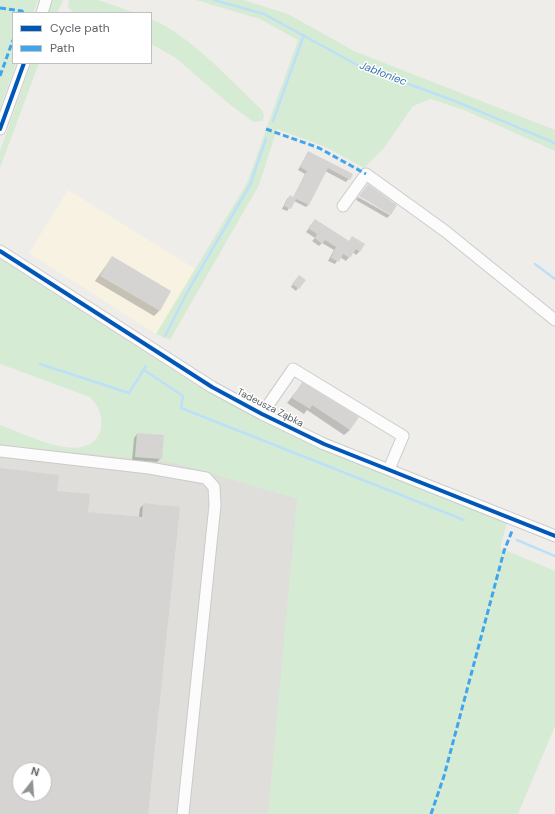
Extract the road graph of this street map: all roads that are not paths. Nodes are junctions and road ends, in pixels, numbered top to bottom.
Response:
1 (46, 0) edge
2 (42, 12) edge
3 (24, 64) edge
4 (0, 129) edge
5 (343, 206) dead end
6 (0, 251) edge
7 (555, 320) edge
8 (262, 414) junction
9 (0, 451) edge
10 (389, 469) junction
11 (555, 536) edge
12 (183, 814) edge

1 - 2 street
3 - 4 street
5 - 7 street
6 - 8 street, Tadeusza Ząbka
8 - 10 street, Tadeusza Ząbka
8 - 10 street
9 - 12 street
10 - 11 street, Tadeusza Ząbka

